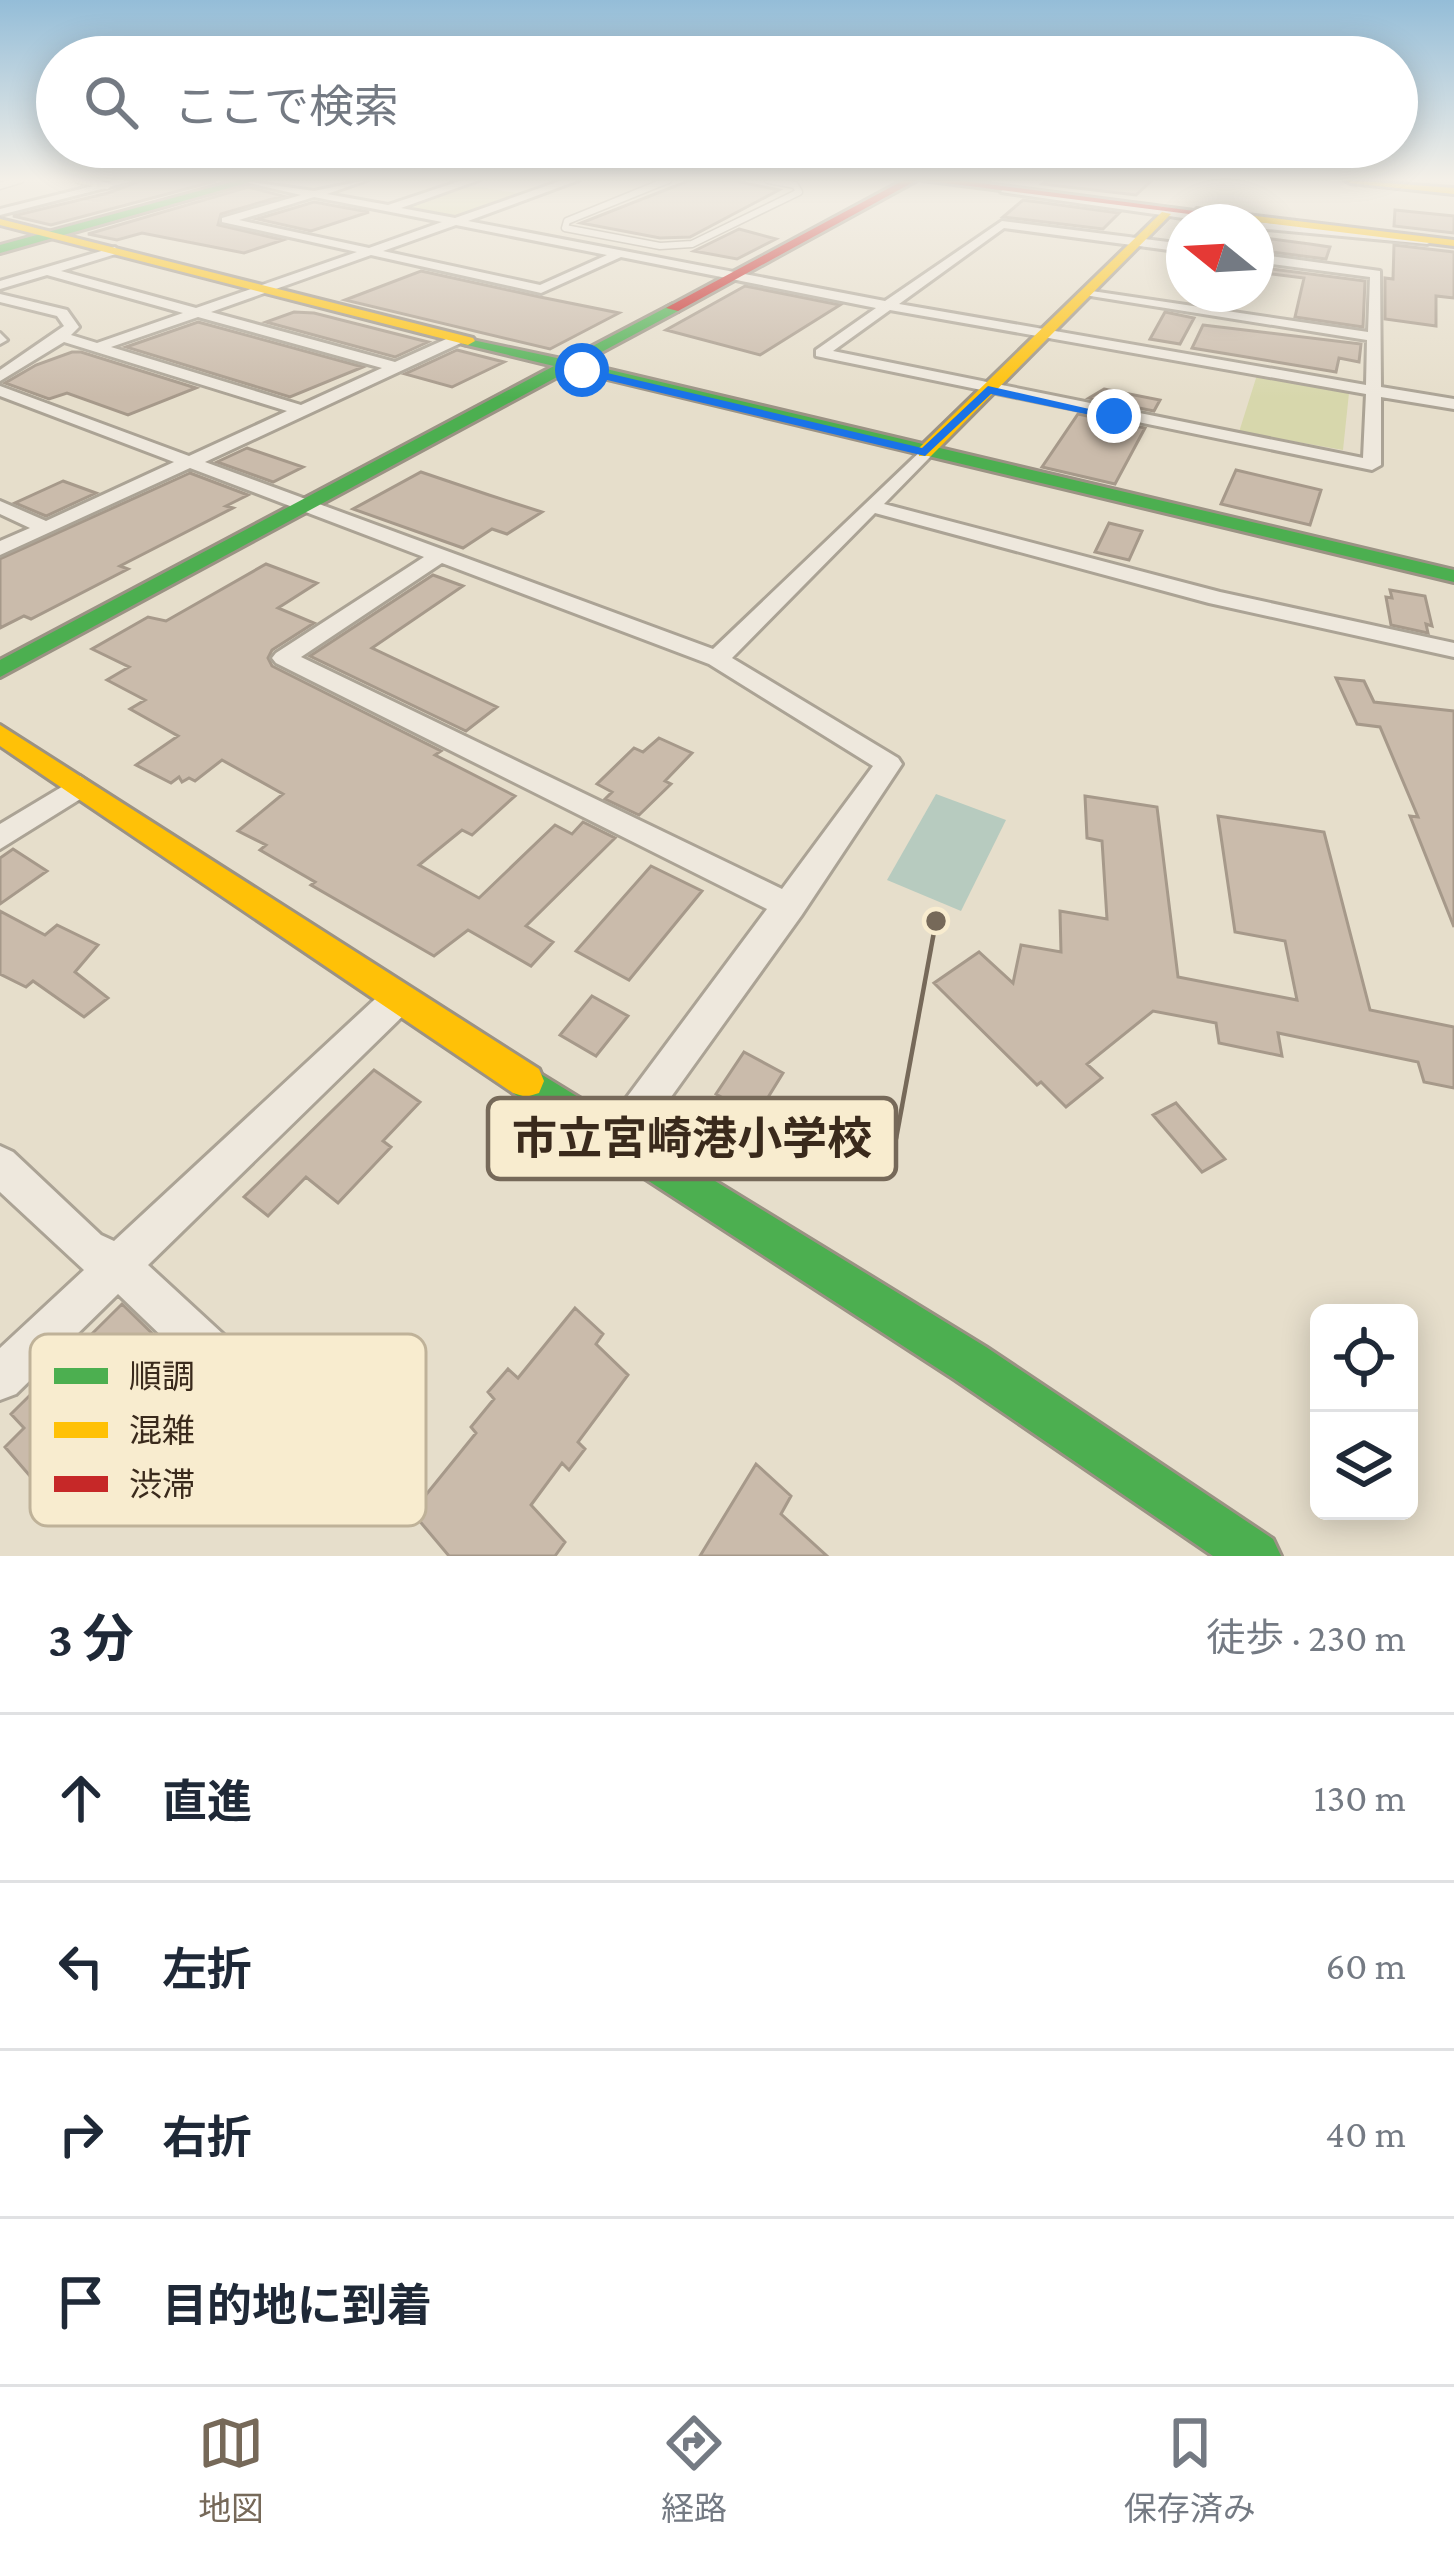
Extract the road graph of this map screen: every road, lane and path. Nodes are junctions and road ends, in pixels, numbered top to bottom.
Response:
1 (109, 253) edge
2 (121, 253) edge
3 (367, 253) edge
4 (372, 253) edge
5 (612, 253) edge
6 (778, 253) edge
7 (960, 253) edge
8 (1126, 253) edge
9 (619, 254) junction
10 (1274, 260) edge
11 (46, 271) junction
12 (734, 276) junction
13 (0, 285) edge
14 (264, 289) junction
15 (1085, 294) junction
16 (0, 298) edge
17 (883, 305) junction
18 (196, 313) junction
19 (1043, 336) junction
20 (63, 337) junction
21 (1375, 337) junction
22 (458, 339) junction
23 (98, 347) junction
24 (565, 366) junction
25 (396, 367) junction
26 (0, 376) edge
27 (988, 390) junction
28 (0, 391) edge
29 (1373, 391) junction
30 (1454, 404) edge
31 (301, 410) junction
32 (925, 452) junction
33 (190, 462) junction
34 (304, 506) junction
35 (871, 506) junction
36 (0, 507) edge
37 (46, 528) junction
38 (0, 549) edge
39 (439, 556) junction
40 (1454, 576) edge
41 (1454, 650) edge
42 (717, 659) junction
43 (0, 670) edge
44 (0, 734) edge
45 (80, 786) junction
46 (0, 838) edge
47 (790, 907) junction
48 (399, 998) junction
49 (617, 1141) junction
50 (0, 1165) edge
51 (118, 1266) junction
52 (46, 1334) edge
53 (190, 1334) edge
54 (30, 1350) edge
55 (0, 1378) edge
56 (1256, 1556) edge

1 - 11 street
2 - 14 street
3 - 14 street
4 - 9 street
5 - 9 street
6 - 12 street
7 - 17 street
8 - 15 street
9 - 12 street
10 - 21 street
11 - 13 street
11 - 18 street
12 - 17 street
12 - 24 street
14 - 18 street
14 - 22 street
15 - 19 street
15 - 21 street
16 - 20 street
17 - 19 street
17 - 27 street
18 - 23 street
18 - 25 street
19 - 27 street
19 - 29 street
20 - 23 street
20 - 26 street
21 - 29 street
22 - 24 street
22 - 25 street
23 - 31 street
24 - 32 street
24 - 34 street
25 - 31 street
27 - 29 street
27 - 32 street
28 - 33 street
29 - 30 street
31 - 33 street
32 - 35 street
32 - 40 street
33 - 34 street
33 - 37 street
34 - 39 street
34 - 43 street
35 - 41 street
35 - 42 street
36 - 37 street
37 - 38 street
39 - 42 street
39 - 47 street
42 - 47 street
44 - 45 street
45 - 46 street
45 - 48 street
47 - 49 street
48 - 49 street
48 - 51 street
49 - 56 street
50 - 51 street
51 - 52 street
51 - 53 street
54 - 55 street

